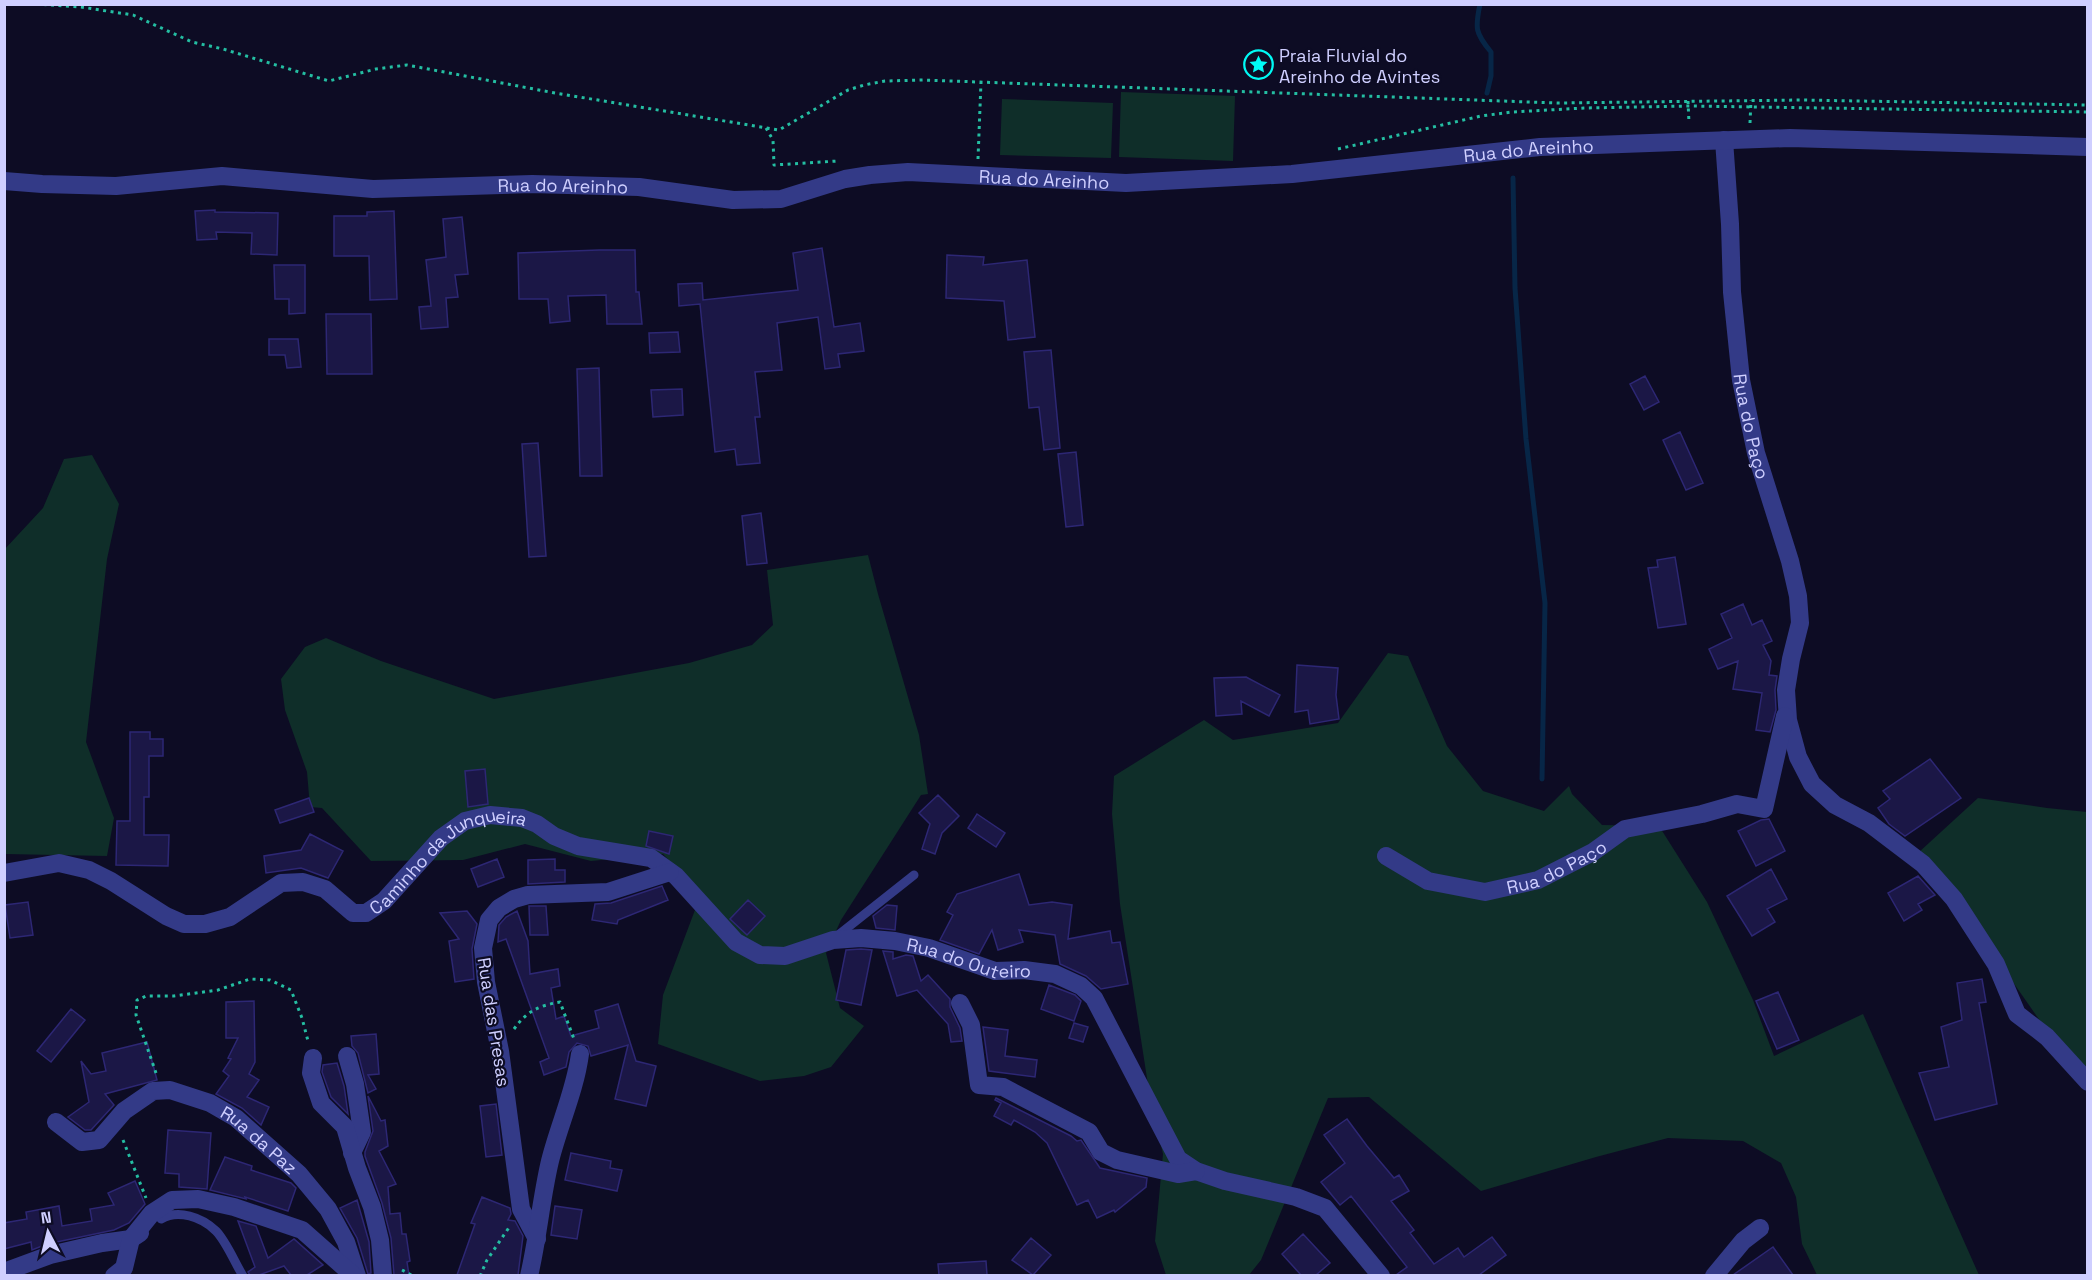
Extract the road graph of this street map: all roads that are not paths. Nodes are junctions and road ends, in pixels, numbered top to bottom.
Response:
1 (1724, 140) junction
2 (2088, 147) edge
3 (4, 181) edge
4 (1787, 705) junction
5 (1386, 856) dead end
6 (670, 872) junction
7 (4, 873) edge
8 (914, 875) dead end
9 (833, 940) junction
10 (960, 1003) dead end
11 (580, 1054) road end
12 (347, 1056) dead end
13 (312, 1058) road end
14 (2088, 1082) edge
15 (56, 1122) dead end
16 (352, 1153) junction
17 (1196, 1171) junction
18 (160, 1219) joint
19 (1760, 1228) dead end
20 (131, 1239) junction
21 (537, 1239) junction
22 (4, 1272) edge
23 (114, 1275) edge
24 (243, 1275) edge
25 (355, 1275) edge
26 (383, 1275) edge
27 (529, 1275) edge
28 (1382, 1275) edge
29 (1714, 1275) edge

1 - 2 street, Rua do Areinho
1 - 3 street, Rua do Areinho
1 - 4 street, Rua do Paço
4 - 5 street, Rua do Paço
4 - 14 street, Rua do Paço
6 - 7 street, Caminho da Junqueira
6 - 9 street, Rua do Outeiro
6 - 21 street, Rua das Presas
8 - 9 lane
9 - 17 street, Rua do Outeiro
10 - 17 street, Rua do Outeiro
11 - 21 street
12 - 16 street
13 - 16 street
15 - 25 street, Rua da Paz
16 - 26 street
17 - 28 street, Rua do Outeiro
18 - 20 street
18 - 24 lane
19 - 29 street
20 - 22 street
20 - 23 street
20 - 25 street
21 - 27 street

